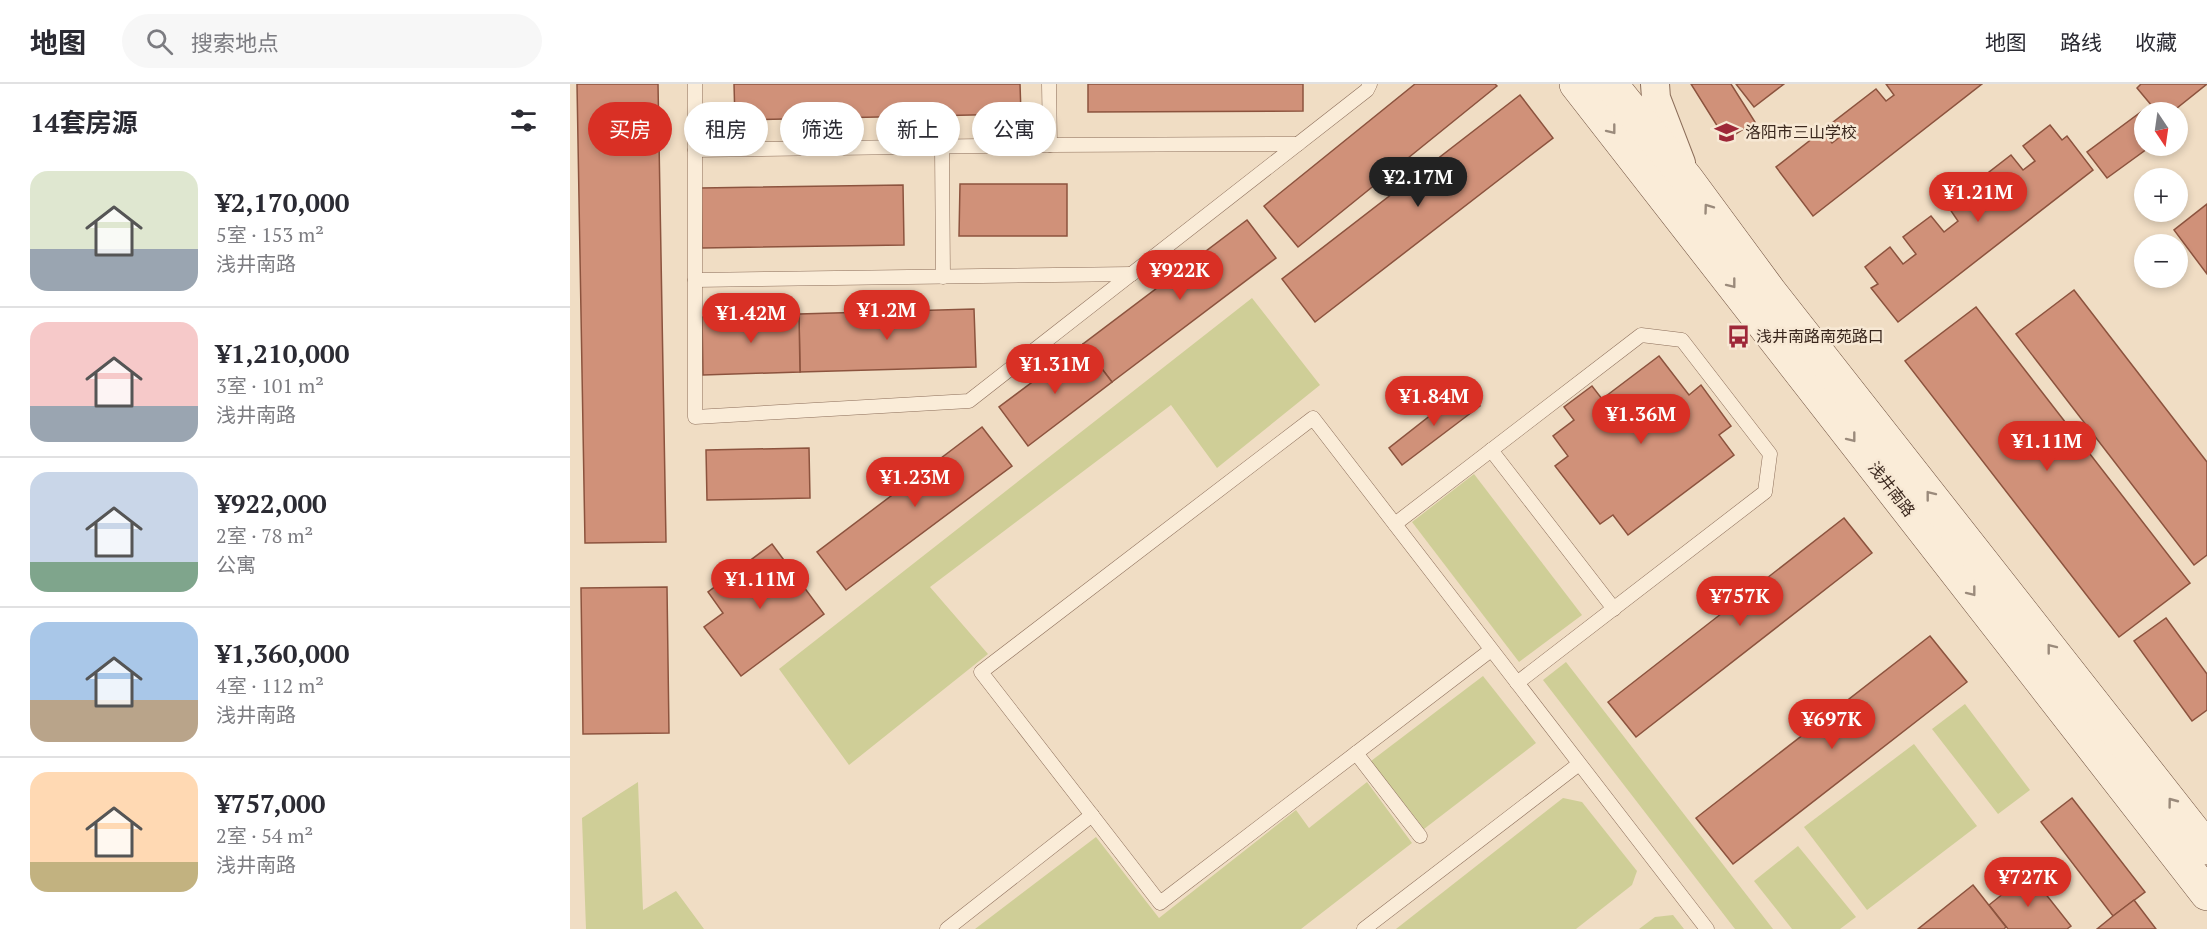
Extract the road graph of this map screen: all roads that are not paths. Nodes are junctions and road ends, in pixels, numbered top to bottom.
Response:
1 (695, 84) edge
2 (1049, 84) edge
3 (1370, 84) edge
4 (1576, 84) edge
5 (1611, 84) edge
6 (1655, 84) edge
7 (695, 102) edge
8 (1049, 102) edge
9 (1298, 144) junction
10 (1056, 145) edge
11 (876, 148) edge
12 (768, 149) edge
13 (695, 156) edge
14 (942, 156) edge
15 (1687, 180) junction
16 (1132, 274) junction
17 (943, 277) junction
18 (695, 279) junction
19 (1491, 450) junction
20 (1395, 524) junction
21 (1614, 609) junction
22 (1491, 650) junction
23 (1517, 683) junction
24 (1356, 753) junction
25 (1579, 764) junction
26 (1092, 815) junction
27 (1420, 836) dead end
28 (2207, 848) edge
29 (2207, 894) edge
30 (947, 929) edge
31 (1364, 929) edge
32 (1707, 929) edge

1 - 7 lane
2 - 8 lane
3 - 9 lane
4 -> 29 street, 浅井南路
5 - 15 street, 浅井南路
6 - 15 street
9 - 10 lane
9 - 16 lane
11 - 12 lane
13 - 18 lane
14 - 17 lane
28 -> 15 street, 浅井南路
16 - 17 lane
16 - 18 lane
17 - 18 lane
19 - 20 lane
19 - 21 lane
19 - 21 lane
20 - 22 lane
20 - 26 lane
21 - 23 lane
22 - 23 lane
22 - 24 lane
23 - 25 lane
24 - 26 lane
24 - 27 lane
25 - 31 lane
25 - 32 lane
26 - 30 lane

